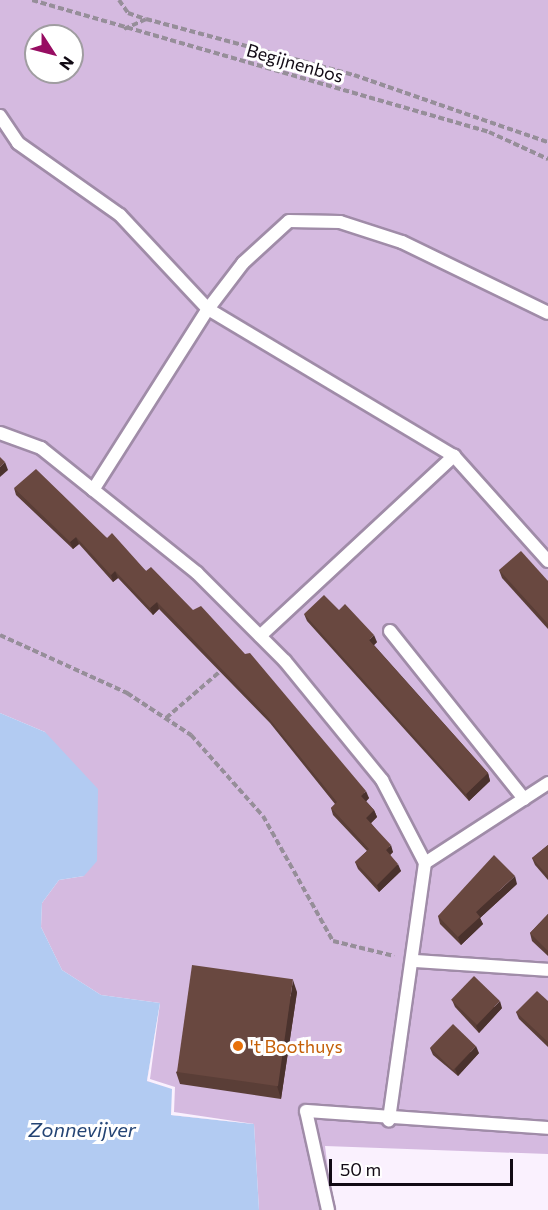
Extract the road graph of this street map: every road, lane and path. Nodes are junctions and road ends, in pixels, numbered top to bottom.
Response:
1 (32, 0) edge
2 (119, 0) edge
3 (146, 19) junction
4 (123, 29) junction
5 (0, 116) edge
6 (548, 142) edge
7 (548, 159) edge
8 (208, 309) junction
9 (548, 313) edge
10 (0, 433) edge
11 (454, 456) junction
12 (93, 490) junction
13 (548, 561) edge
14 (390, 631) dead end
15 (0, 635) edge
16 (260, 636) junction
17 (234, 659) edge
18 (165, 719) junction
19 (548, 783) edge
20 (524, 799) junction
21 (425, 863) junction
22 (414, 961) junction
23 (548, 970) edge
24 (389, 1120) junction
25 (548, 1128) edge
26 (328, 1210) edge

1 - 4 path, Begijnenbos
2 - 3 path
3 - 4 path
3 - 6 path
4 - 7 path, Begijnenbos
5 - 8 lane
8 - 9 lane
8 - 11 lane
8 - 12 lane
10 - 12 lane
11 - 13 lane
11 - 16 lane
12 - 16 lane
14 - 20 lane
15 - 18 path
16 - 21 lane
17 - 18 path
18 - 22 path
19 - 20 lane
20 - 21 lane
21 - 22 lane
22 - 23 lane
22 - 24 lane
24 - 25 lane
24 - 26 lane

